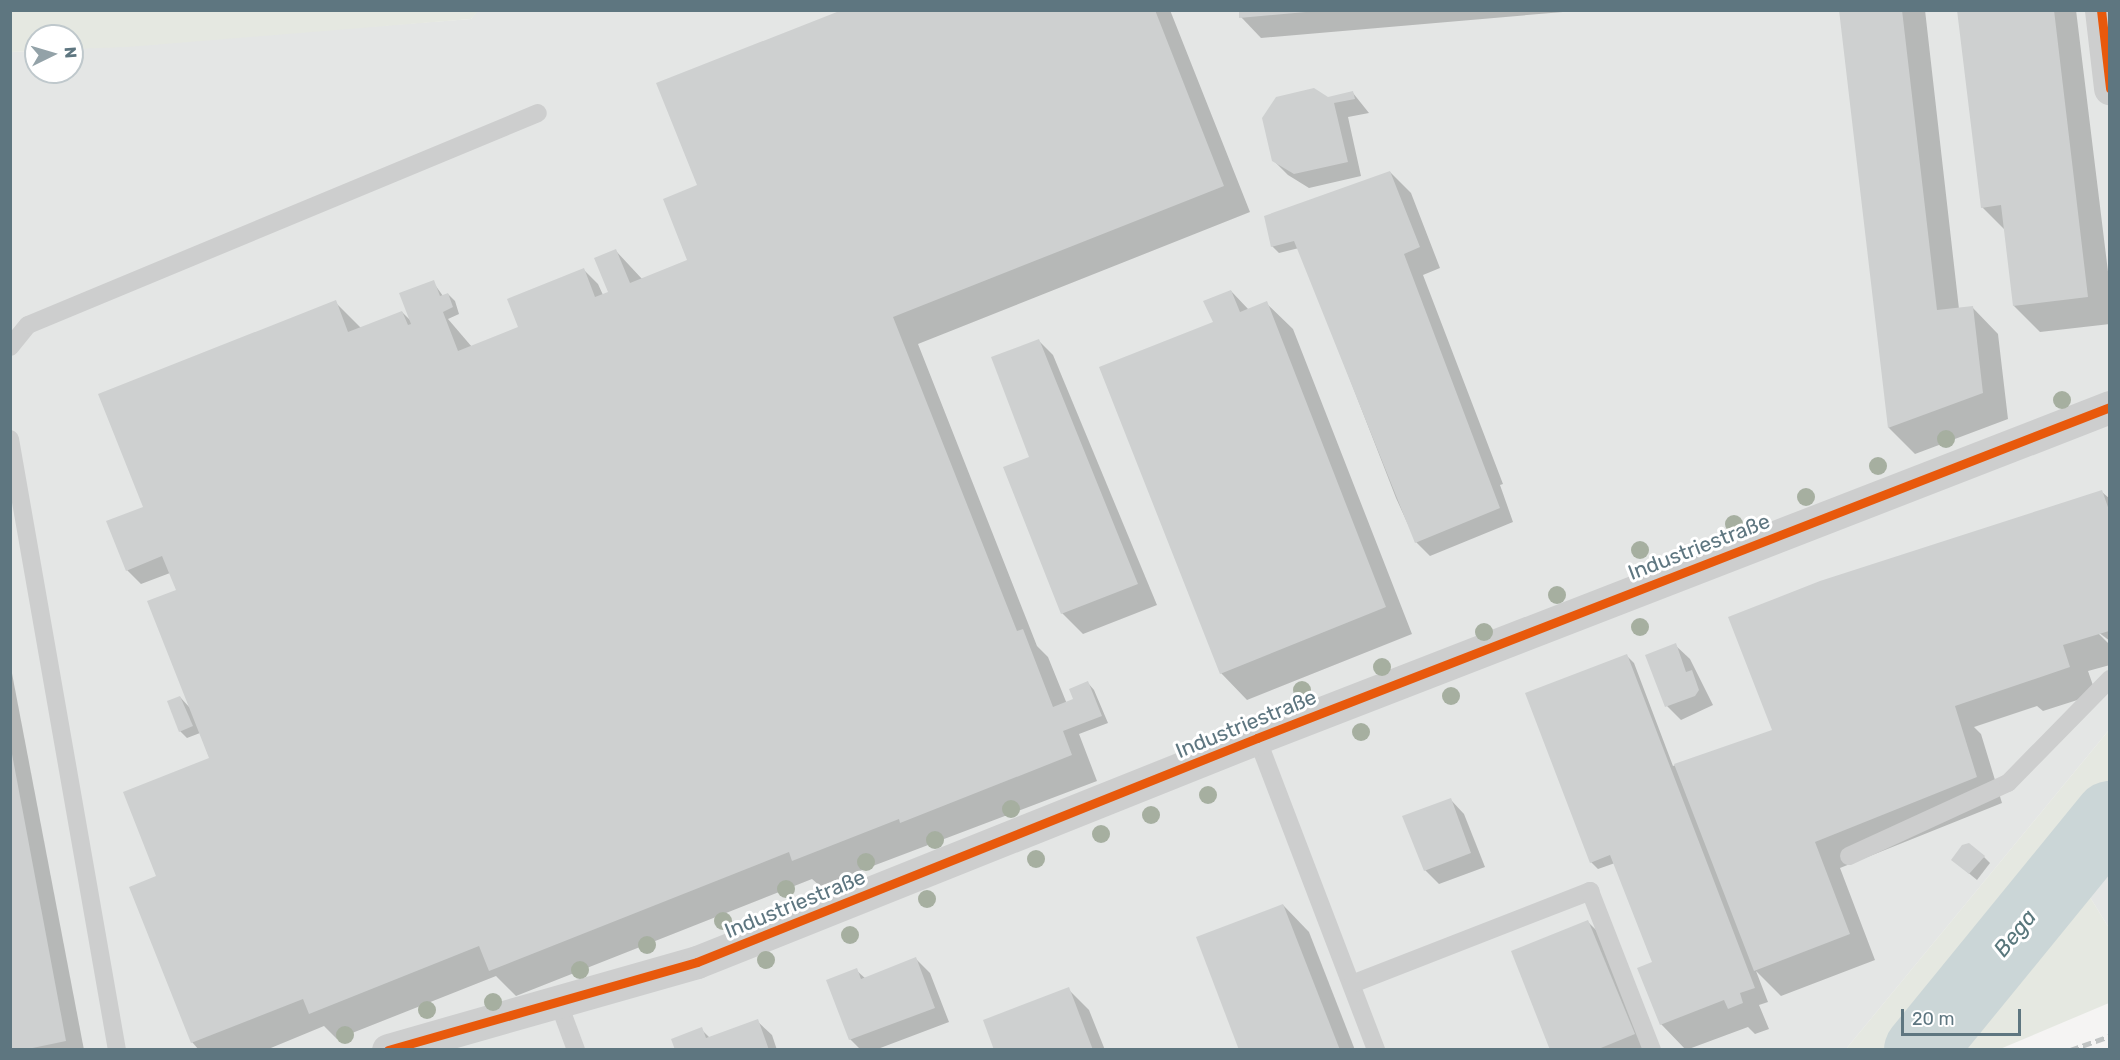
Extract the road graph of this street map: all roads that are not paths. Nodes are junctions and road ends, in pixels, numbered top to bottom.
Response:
1 (2101, 10) edge
2 (2109, 88) edge
3 (538, 113) dead end
4 (10, 347) edge
5 (2109, 407) edge
6 (10, 439) edge
7 (2109, 679) edge
8 (1257, 738) junction
9 (1849, 856) dead end
10 (1352, 984) junction
11 (559, 1004) junction
12 (117, 1050) edge
13 (388, 1050) edge
14 (576, 1050) edge
15 (1376, 1050) edge
16 (1652, 1050) edge

1 - 2 street
3 - 4 lane
5 - 8 street, Industriestraße
6 - 12 lane
7 - 9 lane
8 - 10 lane
8 - 11 street, Industriestraße
10 - 15 lane
10 - 16 lane
11 - 13 street, Industriestraße
11 - 14 lane

